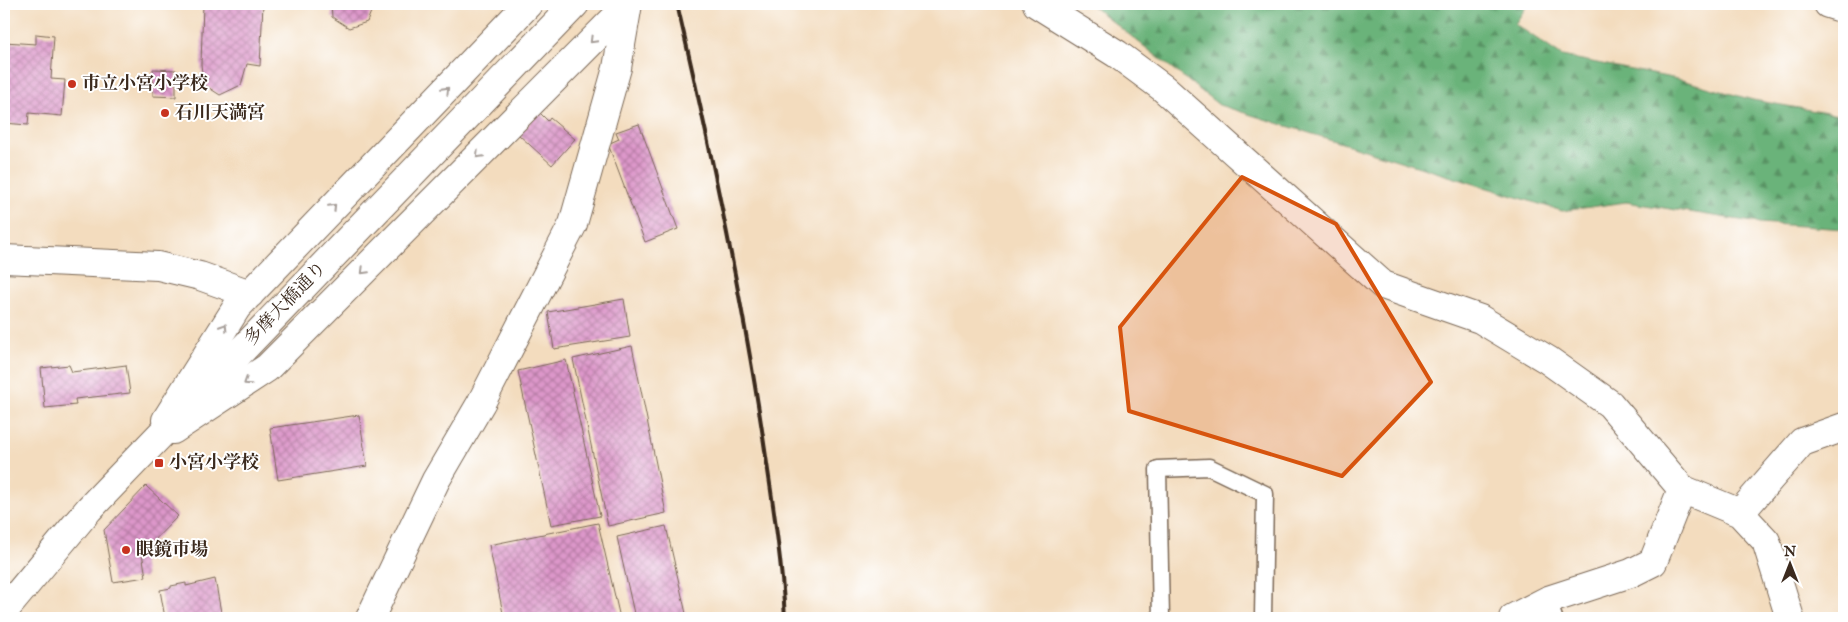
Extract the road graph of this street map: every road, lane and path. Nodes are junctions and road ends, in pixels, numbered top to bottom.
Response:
1 (528, 4) edge
2 (575, 4) edge
3 (1037, 4) edge
4 (1828, 4) edge
5 (628, 5) edge
6 (1844, 10) edge
7 (4, 259) edge
8 (250, 294) junction
9 (1844, 427) edge
10 (152, 443) junction
11 (1682, 489) junction
12 (1740, 513) junction
13 (1551, 609) edge
14 (4, 611) edge
15 (370, 618) edge
16 (1161, 618) edge
17 (1263, 618) edge
18 (1513, 618) edge
19 (1790, 618) edge

8 -> 1 street
2 - 10 street, 多摩大橋通り
3 - 11 street
4 - 6 street
5 -> 10 street
5 - 15 street
7 - 8 street
10 -> 8 street
9 - 12 street
10 - 14 street, 多摩大橋通り
11 - 12 street
11 - 13 street
12 - 19 street
13 - 18 street
16 - 17 lane

